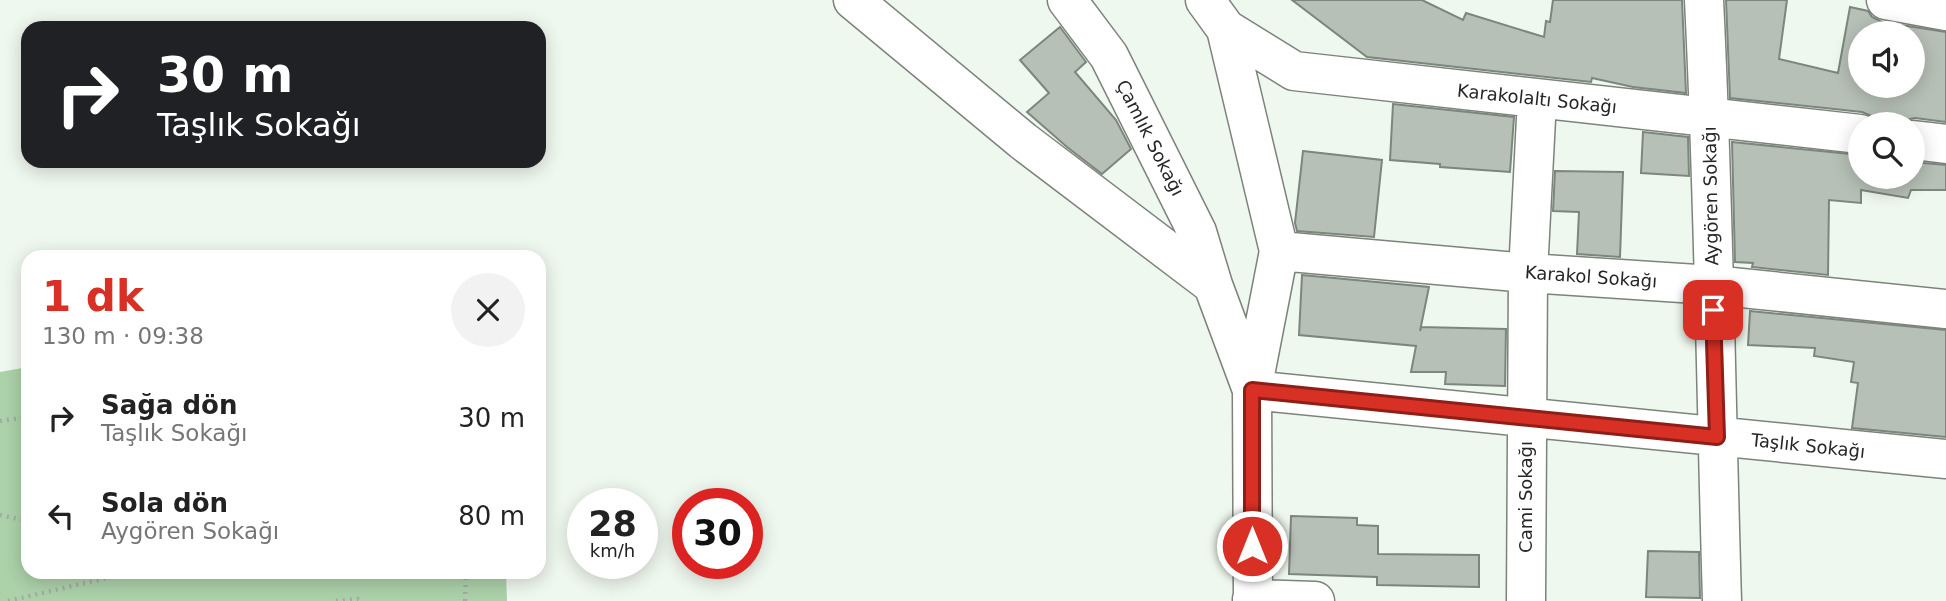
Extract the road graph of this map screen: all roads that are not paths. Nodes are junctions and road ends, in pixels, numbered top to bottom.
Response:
1 (853, 0) edge
2 (1067, 0) edge
3 (1704, 0) edge
4 (1886, 0) edge
5 (1946, 11) edge
6 (1216, 14) edge
7 (1536, 100) junction
8 (1710, 117) junction
9 (1848, 133) edge
10 (1925, 141) edge
11 (1946, 144) edge
12 (1279, 251) junction
13 (1528, 273) junction
14 (1213, 285) junction
15 (1712, 285) junction
16 (1946, 309) edge
17 (1252, 390) junction
18 (1526, 417) junction
19 (1717, 437) junction
20 (1946, 459) edge
21 (1252, 600) edge
22 (1315, 601) edge
23 (1526, 601) edge
24 (1722, 601) edge

1 - 14 street
2 - 14 street, Çamlık Sokağı
3 - 8 street, Aygören Sokağı
4 - 5 street
6 - 7 street, Karakolaltı Sokağı
6 - 12 street
7 - 8 street, Karakolaltı Sokağı
7 - 13 street, Cami Sokağı
8 - 9 street, Karakolaltı Sokağı
8 - 15 street, Aygören Sokağı
10 - 11 street
12 - 13 street, Karakol Sokağı
12 - 17 street
13 - 15 street, Karakol Sokağı
13 - 18 street, Cami Sokağı
14 - 17 street, Çamlık Sokağı
15 - 16 street, Karakol Sokağı
15 - 19 street, Aygören Sokağı
17 - 18 street, Taşlık Sokağı
17 - 21 street
18 - 19 street, Taşlık Sokağı
18 - 23 street, Cami Sokağı
19 - 20 street, Taşlık Sokağı
19 - 24 street, Aygören Sokağı
21 - 22 street

